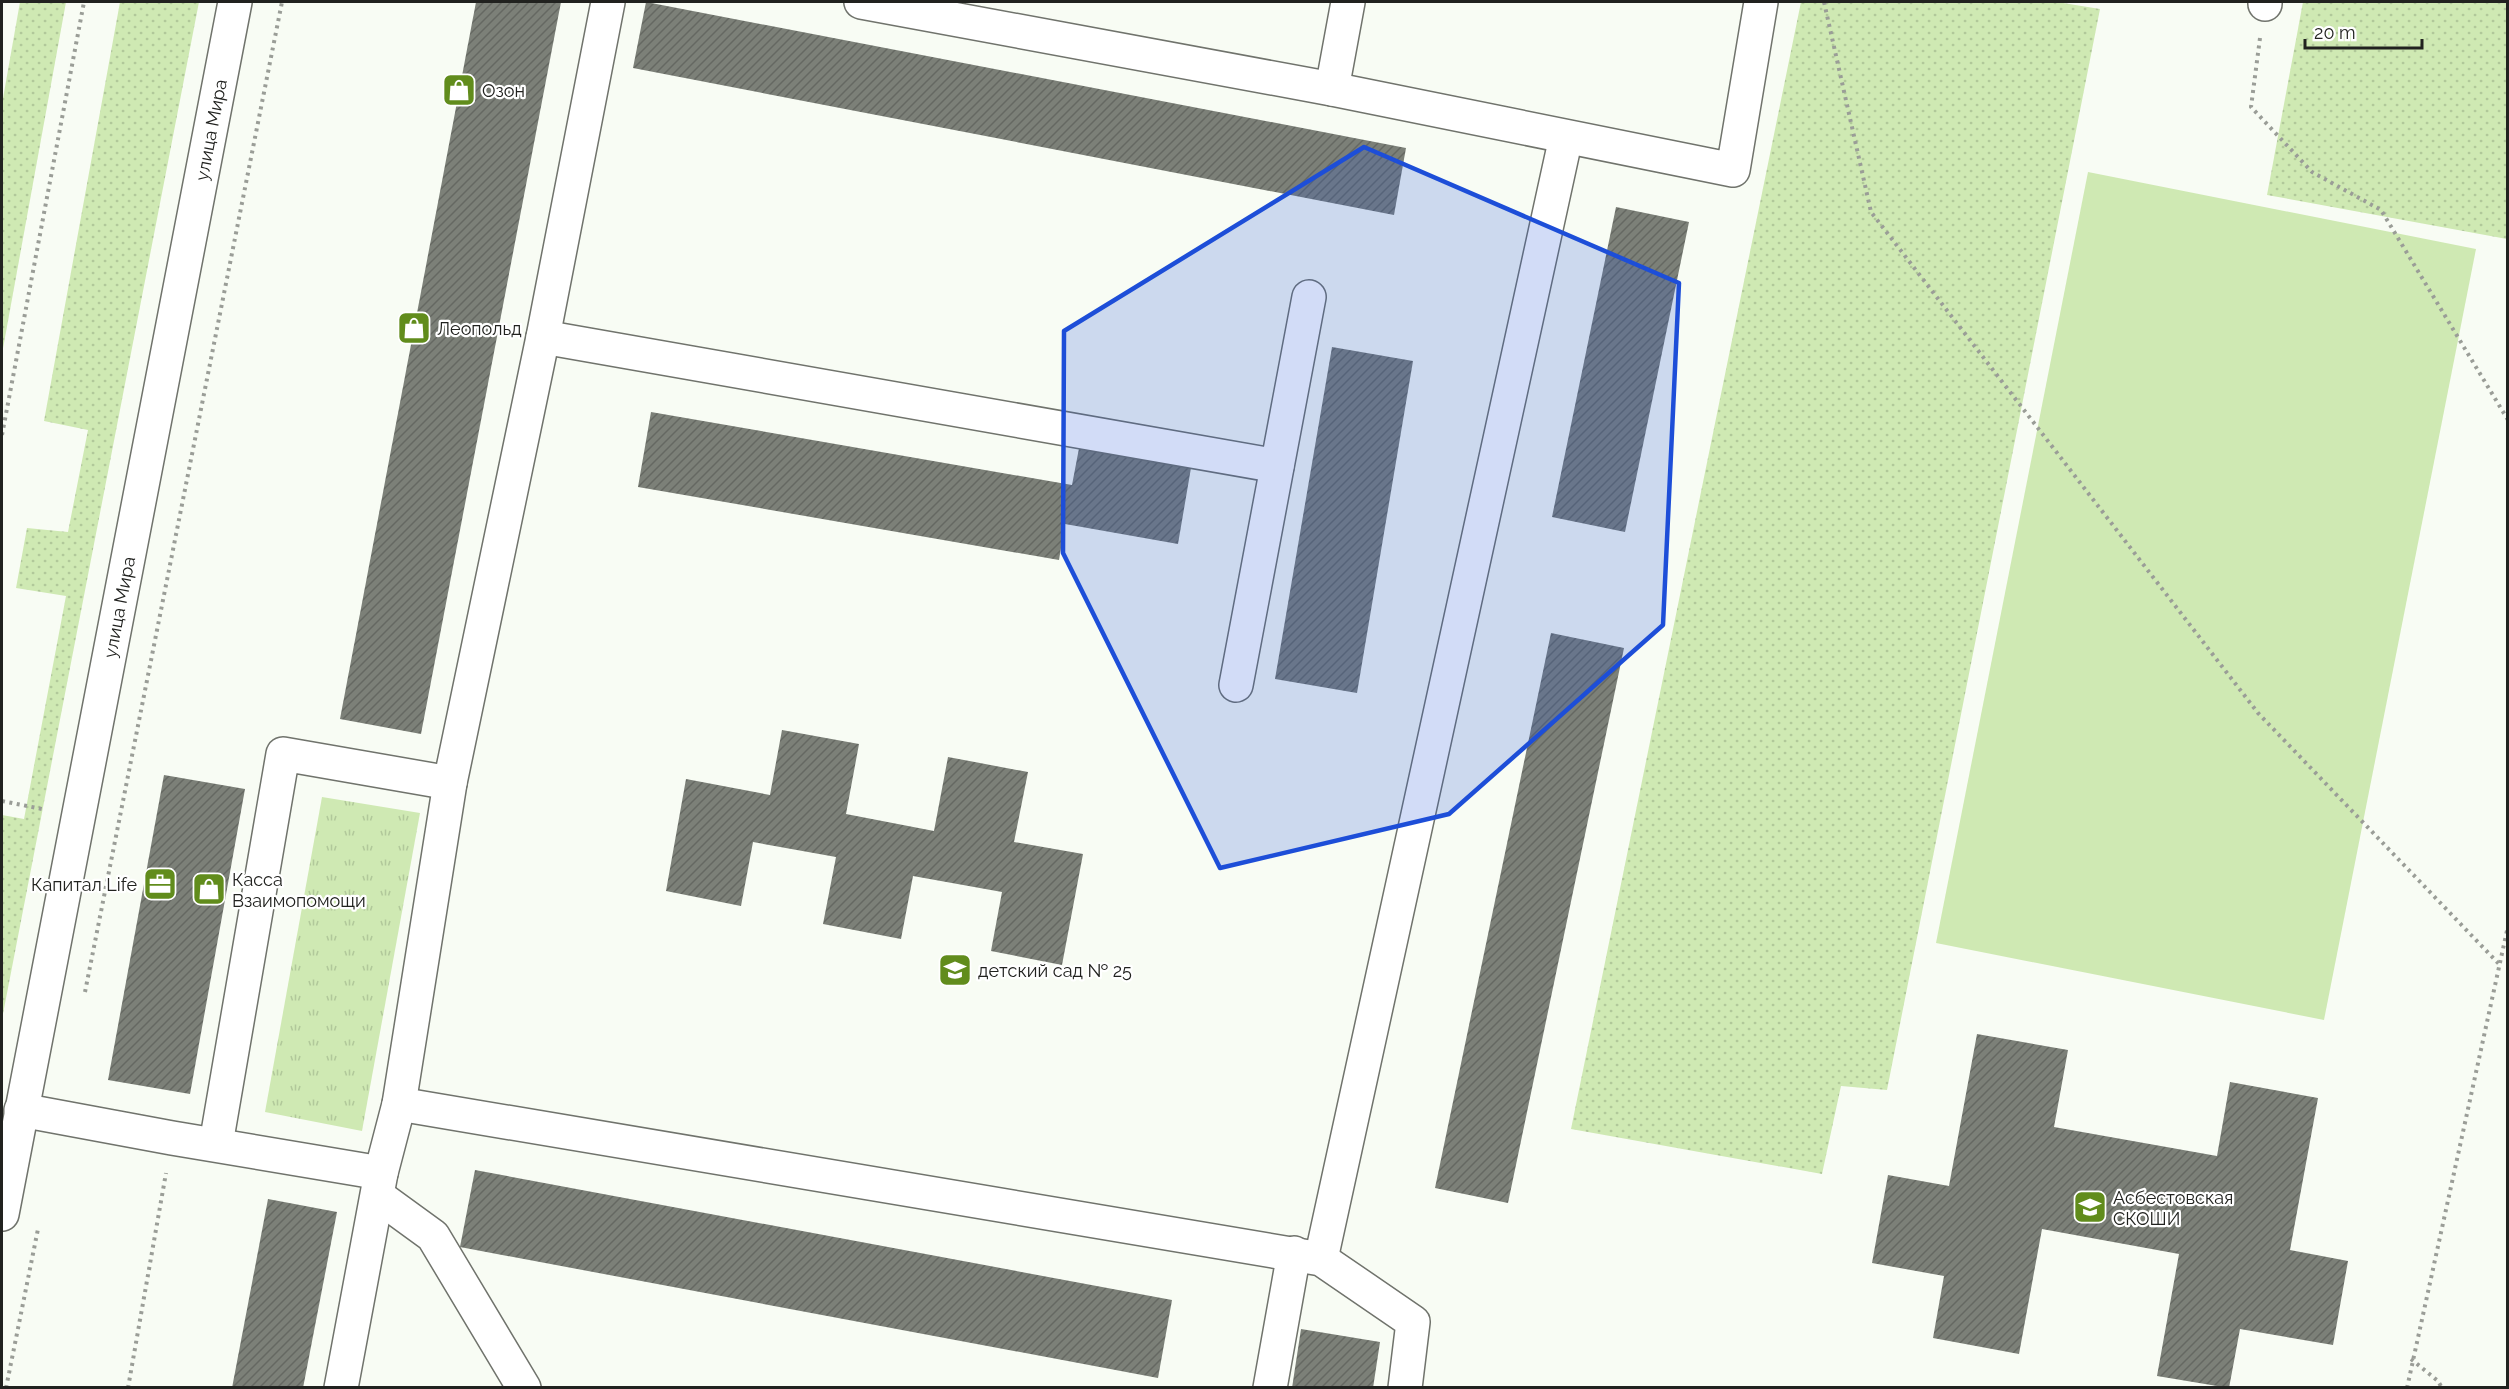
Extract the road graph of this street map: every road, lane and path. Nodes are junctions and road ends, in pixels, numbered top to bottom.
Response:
1 (84, 2) edge
2 (235, 2) edge
3 (282, 2) edge
4 (608, 2) edge
5 (861, 2) edge
6 (1348, 2) edge
7 (1761, 2) edge
8 (1824, 2) edge
9 (2265, 3) edge
10 (1332, 89) junction
11 (1566, 136) junction
12 (1309, 297) dead end
13 (543, 337) junction
14 (2508, 420) edge
15 (2, 435) edge
16 (1277, 466) junction
17 (1236, 685) dead end
18 (450, 783) junction
19 (2508, 926) edge
20 (2499, 964) junction
21 (84, 999) dead end
22 (399, 1104) junction
23 (21, 1110) junction
24 (172, 1138) junction
25 (216, 1144) junction
26 (380, 1184) junction
27 (2, 1214) edge
28 (40, 1218) dead end
29 (1307, 1256) junction
30 (2411, 1359) junction
31 (6, 1388) edge
32 (128, 1388) edge
33 (341, 1388) edge
34 (524, 1388) edge
35 (1270, 1388) edge
36 (1405, 1388) edge
37 (2406, 1388) edge
38 (2442, 1388) edge

1 - 15 path
2 - 23 street, улица Мира
3 - 21 path
4 - 13 street
5 - 10 street
6 - 10 street
7 - 11 street
8 - 20 path
9 - 14 path
10 - 11 street
11 - 29 street
12 - 16 street
13 - 16 street
13 - 18 street
16 - 17 street
18 - 22 street
18 - 25 street
19 - 20 path
20 - 30 path
22 - 26 street
22 - 29 street
23 - 24 street
23 - 27 street, улица Мира
24 - 25 street
24 - 32 path
25 - 26 street
26 - 33 street
26 - 34 street
28 - 31 path
29 - 35 street
29 - 36 street
30 - 37 path
30 - 38 path

